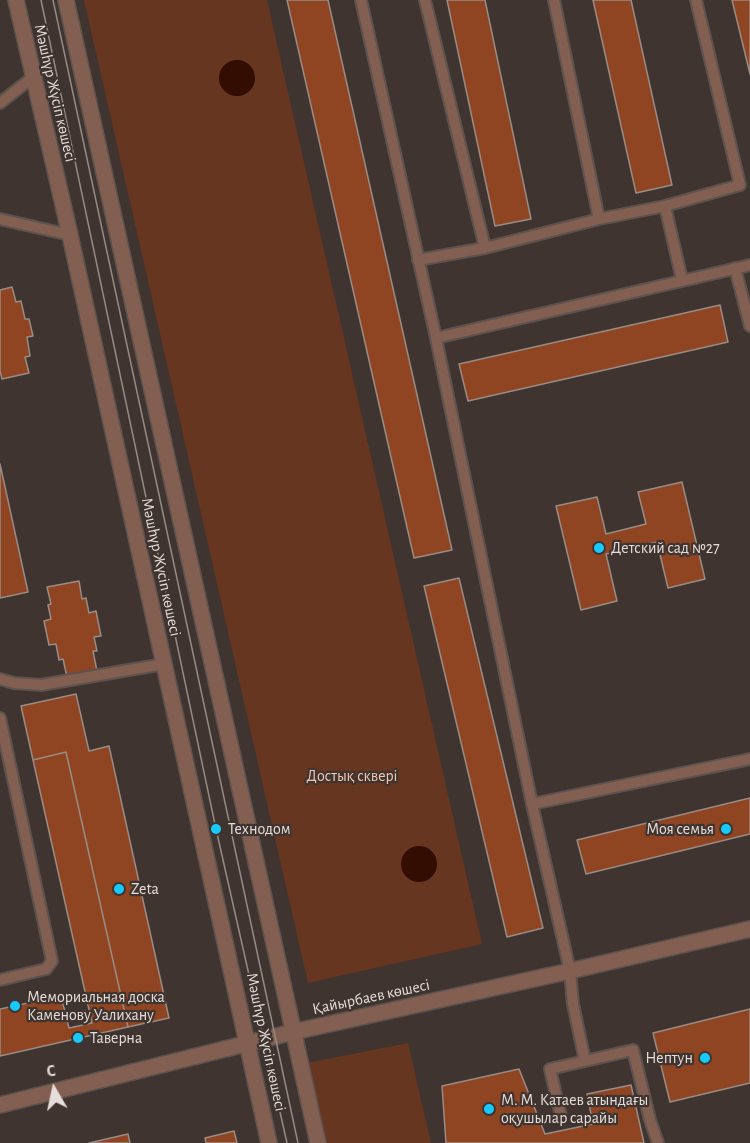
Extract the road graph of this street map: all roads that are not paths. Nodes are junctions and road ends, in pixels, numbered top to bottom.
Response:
1 (16, 0) edge
2 (66, 0) edge
3 (361, 0) edge
4 (425, 0) edge
5 (554, 0) edge
6 (696, 0) edge
7 (33, 77) junction
8 (0, 103) edge
9 (745, 184) edge
10 (665, 206) junction
11 (0, 219) edge
12 (599, 219) junction
13 (70, 235) junction
14 (485, 248) junction
15 (418, 260) junction
16 (750, 265) edge
17 (735, 268) junction
18 (682, 280) junction
19 (750, 326) edge
20 (436, 338) junction
21 (164, 664) junction
22 (0, 679) edge
23 (0, 718) edge
24 (750, 759) edge
25 (532, 804) junction
26 (750, 929) edge
27 (570, 971) junction
28 (0, 980) edge
29 (293, 1032) junction
30 (248, 1043) junction
31 (585, 1061) junction
32 (0, 1105) edge
33 (561, 1116) dead end
34 (269, 1143) edge
35 (318, 1143) edge
36 (658, 1143) edge

1 - 7 street, Мәшһүр Жүсіп көшесі
2 - 29 street, Мәшһүр Жүсіп көшесі
3 - 15 lane
4 - 14 lane
5 - 12 lane
6 - 9 lane
7 - 8 lane
7 - 13 street, Мәшһүр Жүсіп көшесі
9 - 10 lane
10 - 12 lane
10 - 18 lane
11 - 13 lane
12 - 14 lane
13 - 21 street, Мәшһүр Жүсіп көшесі
14 - 15 lane
15 - 20 lane
16 - 17 lane
17 - 18 lane
17 - 19 lane
18 - 20 lane
20 - 25 lane
21 - 22 lane
21 - 30 street, Мәшһүр Жүсіп көшесі
23 - 28 lane
24 - 25 lane
25 - 27 lane
26 - 27 street, Қайырбаев көшесі
27 - 29 street, Қайырбаев көшесі
27 - 31 lane
29 - 30 street, Қайырбаев көшесі
29 - 35 street, Мәшһүр Жүсіп көшесі
30 - 32 street, Қайырбаев көшесі
30 - 34 street, Мәшһүр Жүсіп көшесі
31 - 33 lane
31 - 36 lane

